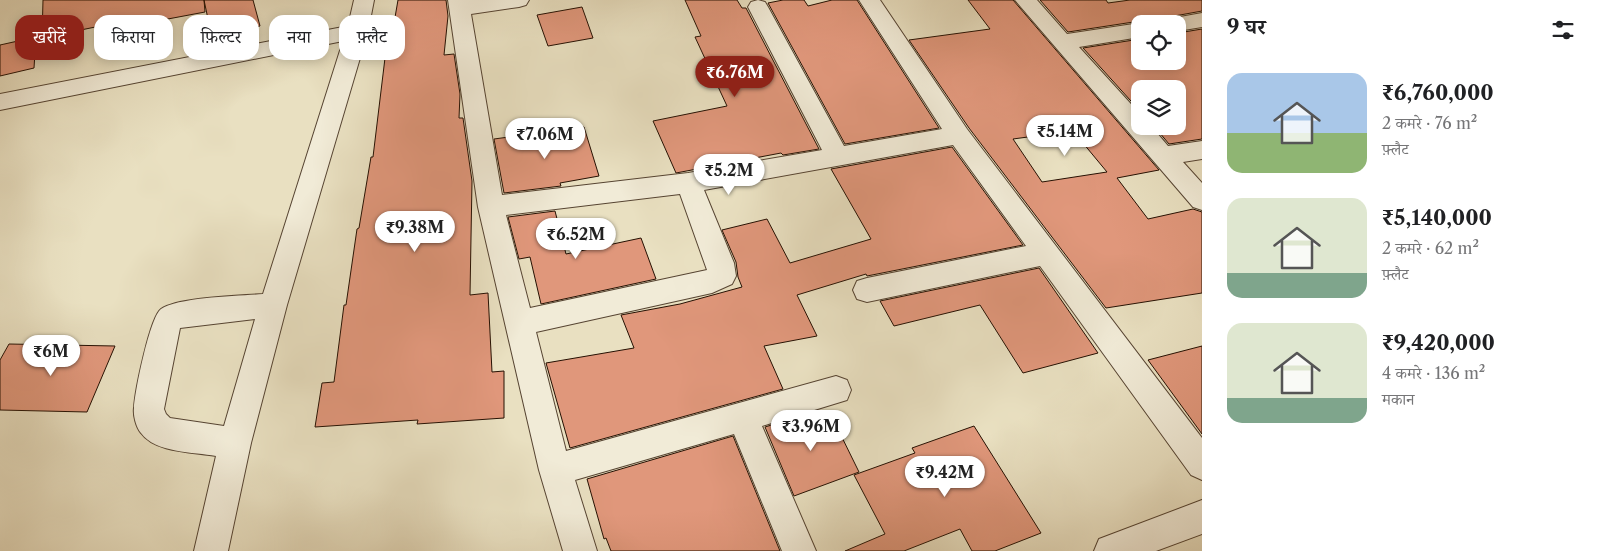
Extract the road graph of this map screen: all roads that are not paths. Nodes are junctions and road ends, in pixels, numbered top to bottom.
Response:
1 (364, 0) edge
2 (519, 0) edge
3 (869, 0) edge
4 (1026, 0) edge
5 (459, 5) edge
6 (758, 7) dead end
7 (361, 15) edge
8 (1202, 20) edge
9 (1186, 23) edge
10 (1131, 31) edge
11 (339, 35) edge
12 (1062, 42) junction
13 (348, 60) edge
14 (0, 102) edge
15 (959, 135) junction
16 (1202, 150) edge
17 (1161, 156) junction
18 (838, 157) junction
19 (688, 183) junction
20 (1202, 200) edge
21 (491, 207) junction
22 (1046, 253) junction
23 (867, 290) dead end
24 (273, 305) junction
25 (518, 323) junction
26 (836, 390) dead end
27 (742, 417) junction
28 (235, 443) junction
29 (1202, 464) edge
30 (555, 470) junction
31 (1202, 518) edge
32 (211, 551) edge
33 (580, 551) edge
34 (799, 551) edge
35 (1111, 551) edge

1 - 7 street
2 - 5 street
3 - 15 street
4 - 12 street
5 - 21 street
6 - 18 street
8 - 9 street
10 - 12 street
11 - 14 street
12 - 17 street
13 - 24 street
15 - 18 street
15 - 22 street
16 - 17 street
17 - 20 street
18 - 19 street
19 - 21 street
19 - 25 street
21 - 25 street
22 - 23 street
22 - 29 street
24 - 28 street
24 - 28 street
25 - 30 street
26 - 27 street
27 - 30 street
27 - 34 street
28 - 32 street
30 - 33 street
31 - 35 street

